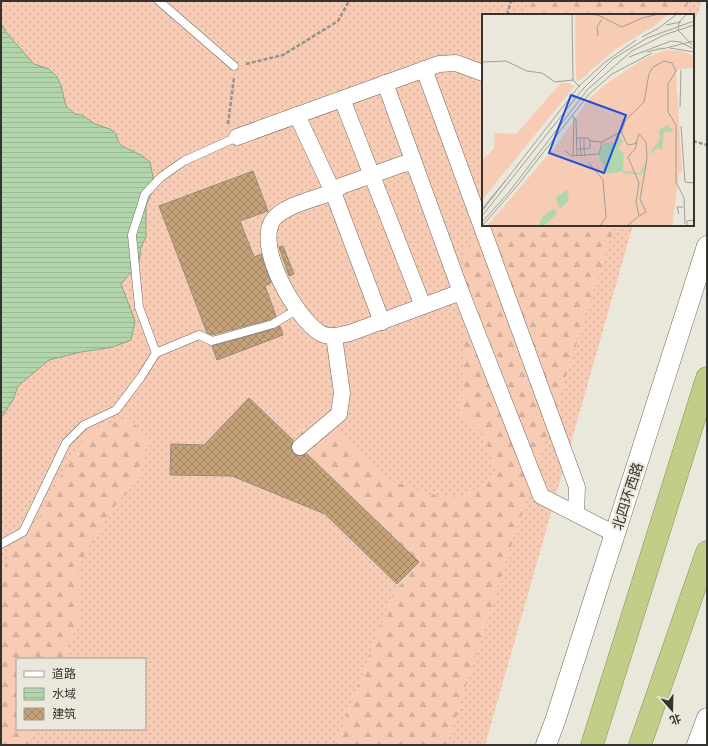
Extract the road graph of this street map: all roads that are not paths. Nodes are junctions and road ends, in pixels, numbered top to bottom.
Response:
1 (159, 1) edge
2 (234, 66) road end
3 (424, 69) junction
4 (482, 72) edge
5 (385, 83) junction
6 (342, 99) junction
7 (297, 115) junction
8 (231, 140) joint
9 (414, 163) junction
10 (372, 175) junction
11 (333, 192) junction
12 (707, 246) edge
13 (460, 292) junction
14 (423, 306) junction
15 (296, 310) junction
16 (382, 322) junction
17 (334, 336) junction
18 (156, 353) junction
19 (707, 378) edge
20 (300, 447) dead end
21 (576, 514) junction
22 (615, 534) junction
23 (1, 544) edge
24 (707, 552) edge
25 (707, 718) edge
26 (546, 745) edge
27 (592, 745) edge
28 (640, 745) edge
29 (697, 745) edge

1 - 2 lane
3 - 4 street
3 - 5 street
3 - 21 street
5 - 6 street
5 - 9 street
6 - 7 street
6 - 10 street
7 - 8 street
7 - 11 street
8 - 18 lane
9 - 10 street
9 - 13 street
10 - 11 street
10 - 14 street
11 - 15 street
11 - 16 street
12 - 22 street, 北四环西路
13 - 14 street
13 - 21 street
14 - 16 street
15 - 17 street
15 - 18 lane
16 - 17 street
17 - 20 street
18 - 23 lane
19 - 27 highway
21 - 22 street
22 - 26 street, 北四环西路
24 - 28 highway
25 - 29 street

